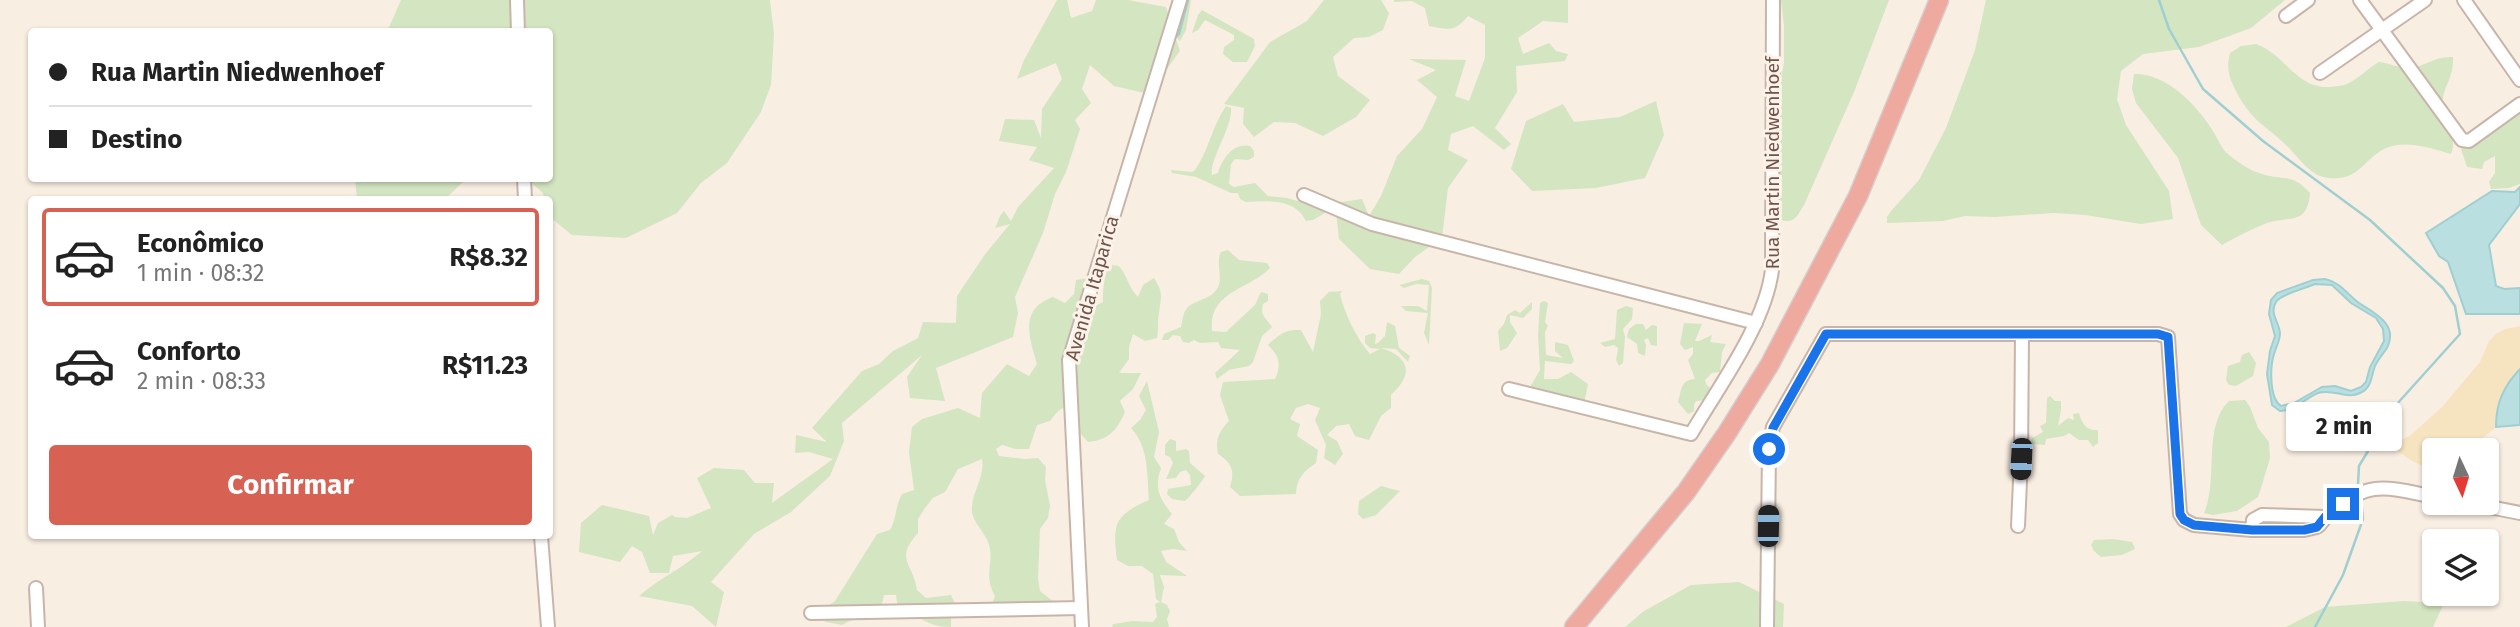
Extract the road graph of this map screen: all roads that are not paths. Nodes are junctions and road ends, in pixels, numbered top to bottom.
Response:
1 (517, 0) edge
2 (1180, 0) edge
3 (1773, 0) edge
4 (1939, 0) edge
5 (2308, 0) edge
6 (2360, 0) edge
7 (2425, 0) edge
8 (2465, 0) edge
9 (2286, 16) dead end
10 (519, 28) edge
11 (2382, 30) junction
12 (2320, 73) dead end
13 (2520, 80) edge
14 (2520, 104) edge
15 (1304, 195) dead end
16 (1756, 323) junction
17 (2022, 334) junction
18 (1509, 389) dead end
19 (2422, 494) edge
20 (2499, 509) edge
21 (2520, 513) edge
22 (2018, 526) dead end
23 (541, 539) edge
24 (36, 589) dead end
25 (1081, 608) junction
26 (811, 613) dead end
27 (38, 627) edge
28 (548, 627) edge
29 (1082, 627) edge
30 (1574, 627) edge
31 (1766, 627) edge

1 - 10 street
2 - 25 street, Avenida Itaparica
3 - 16 street, Rua Martin Niedwenhoef
4 - 30 highway
5 - 9 street
6 - 11 street
7 - 11 street
8 - 13 street
11 - 12 street
11 - 14 street
15 - 16 street
16 - 18 street, Rua Martin Niedwenhoef
17 - 19 street
17 - 22 street
17 - 31 street
20 - 21 street
23 - 28 street
24 - 27 street
25 - 26 street
25 - 29 street, Avenida Itaparica

